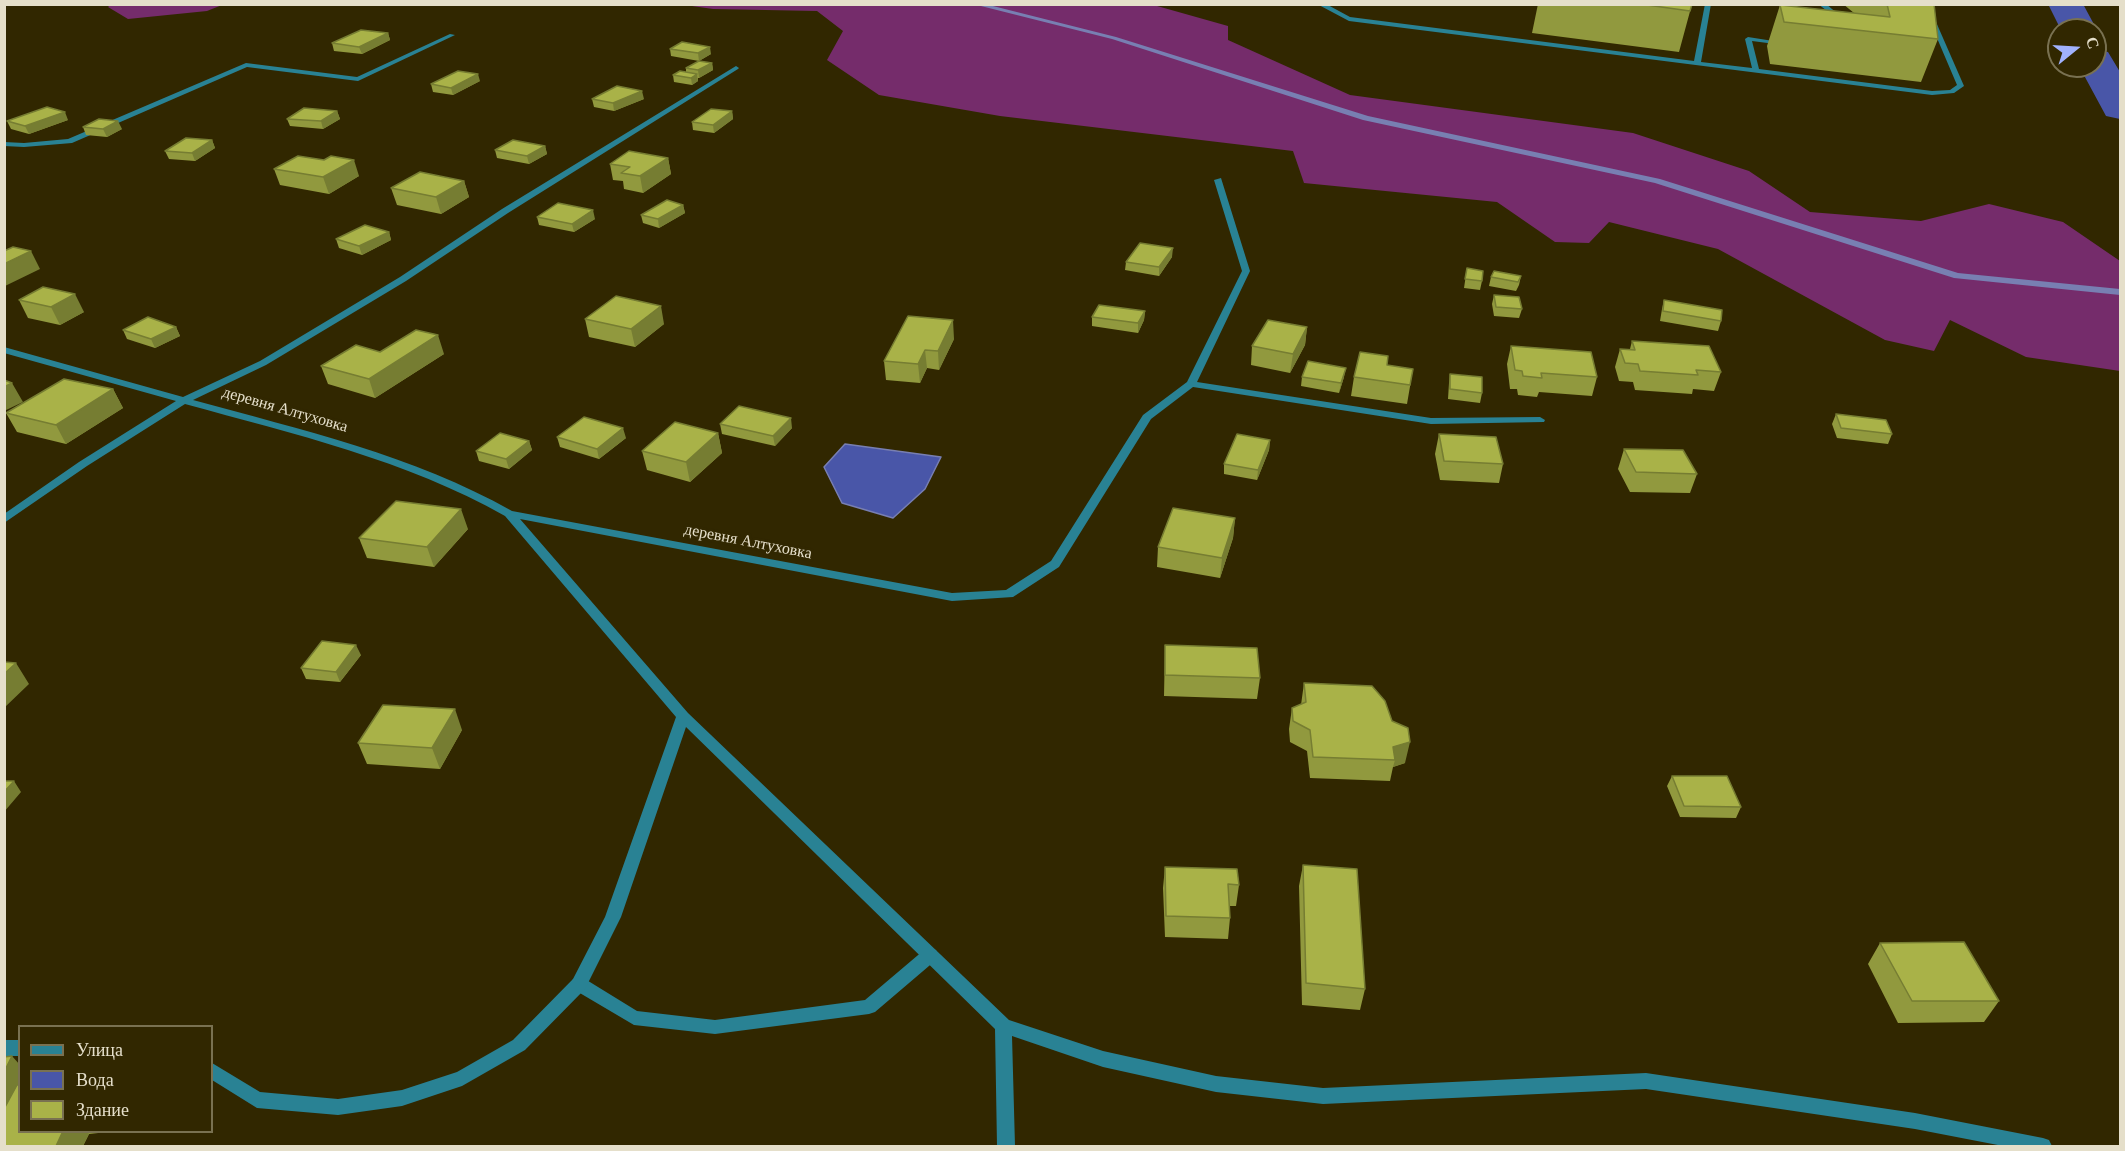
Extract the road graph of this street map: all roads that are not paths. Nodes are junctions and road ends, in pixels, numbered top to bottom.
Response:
1 (1320, 4) edge
2 (1707, 4) edge
3 (1821, 4) edge
4 (1902, 4) edge
5 (1843, 30) edge
6 (452, 35) dead end
7 (1796, 44) edge
8 (1697, 63) junction
9 (736, 68) dead end
10 (1756, 70) junction
11 (4, 144) edge
12 (1218, 180) dead end
13 (4, 350) edge
14 (1191, 384) junction
15 (186, 399) junction
16 (1540, 420) dead end
17 (508, 514) junction
18 (4, 520) edge
19 (683, 716) junction
20 (930, 955) junction
21 (579, 984) junction
22 (1004, 1026) junction
23 (213, 1072) edge
24 (1006, 1146) edge
25 (2043, 1146) edge

1 - 8 street
2 - 8 street
3 - 5 street
4 - 10 street
6 - 11 street
7 - 10 street
8 - 10 street
9 - 15 street
12 - 14 street, деревня Алтуховка
13 - 15 street, деревня Алтуховка
14 - 16 street
14 - 17 street, деревня Алтуховка
15 - 17 street, деревня Алтуховка
15 - 18 street
17 - 19 street
19 - 20 street
19 - 21 street
20 - 21 street
20 - 22 street
21 - 23 street
22 - 24 street
22 - 25 street

